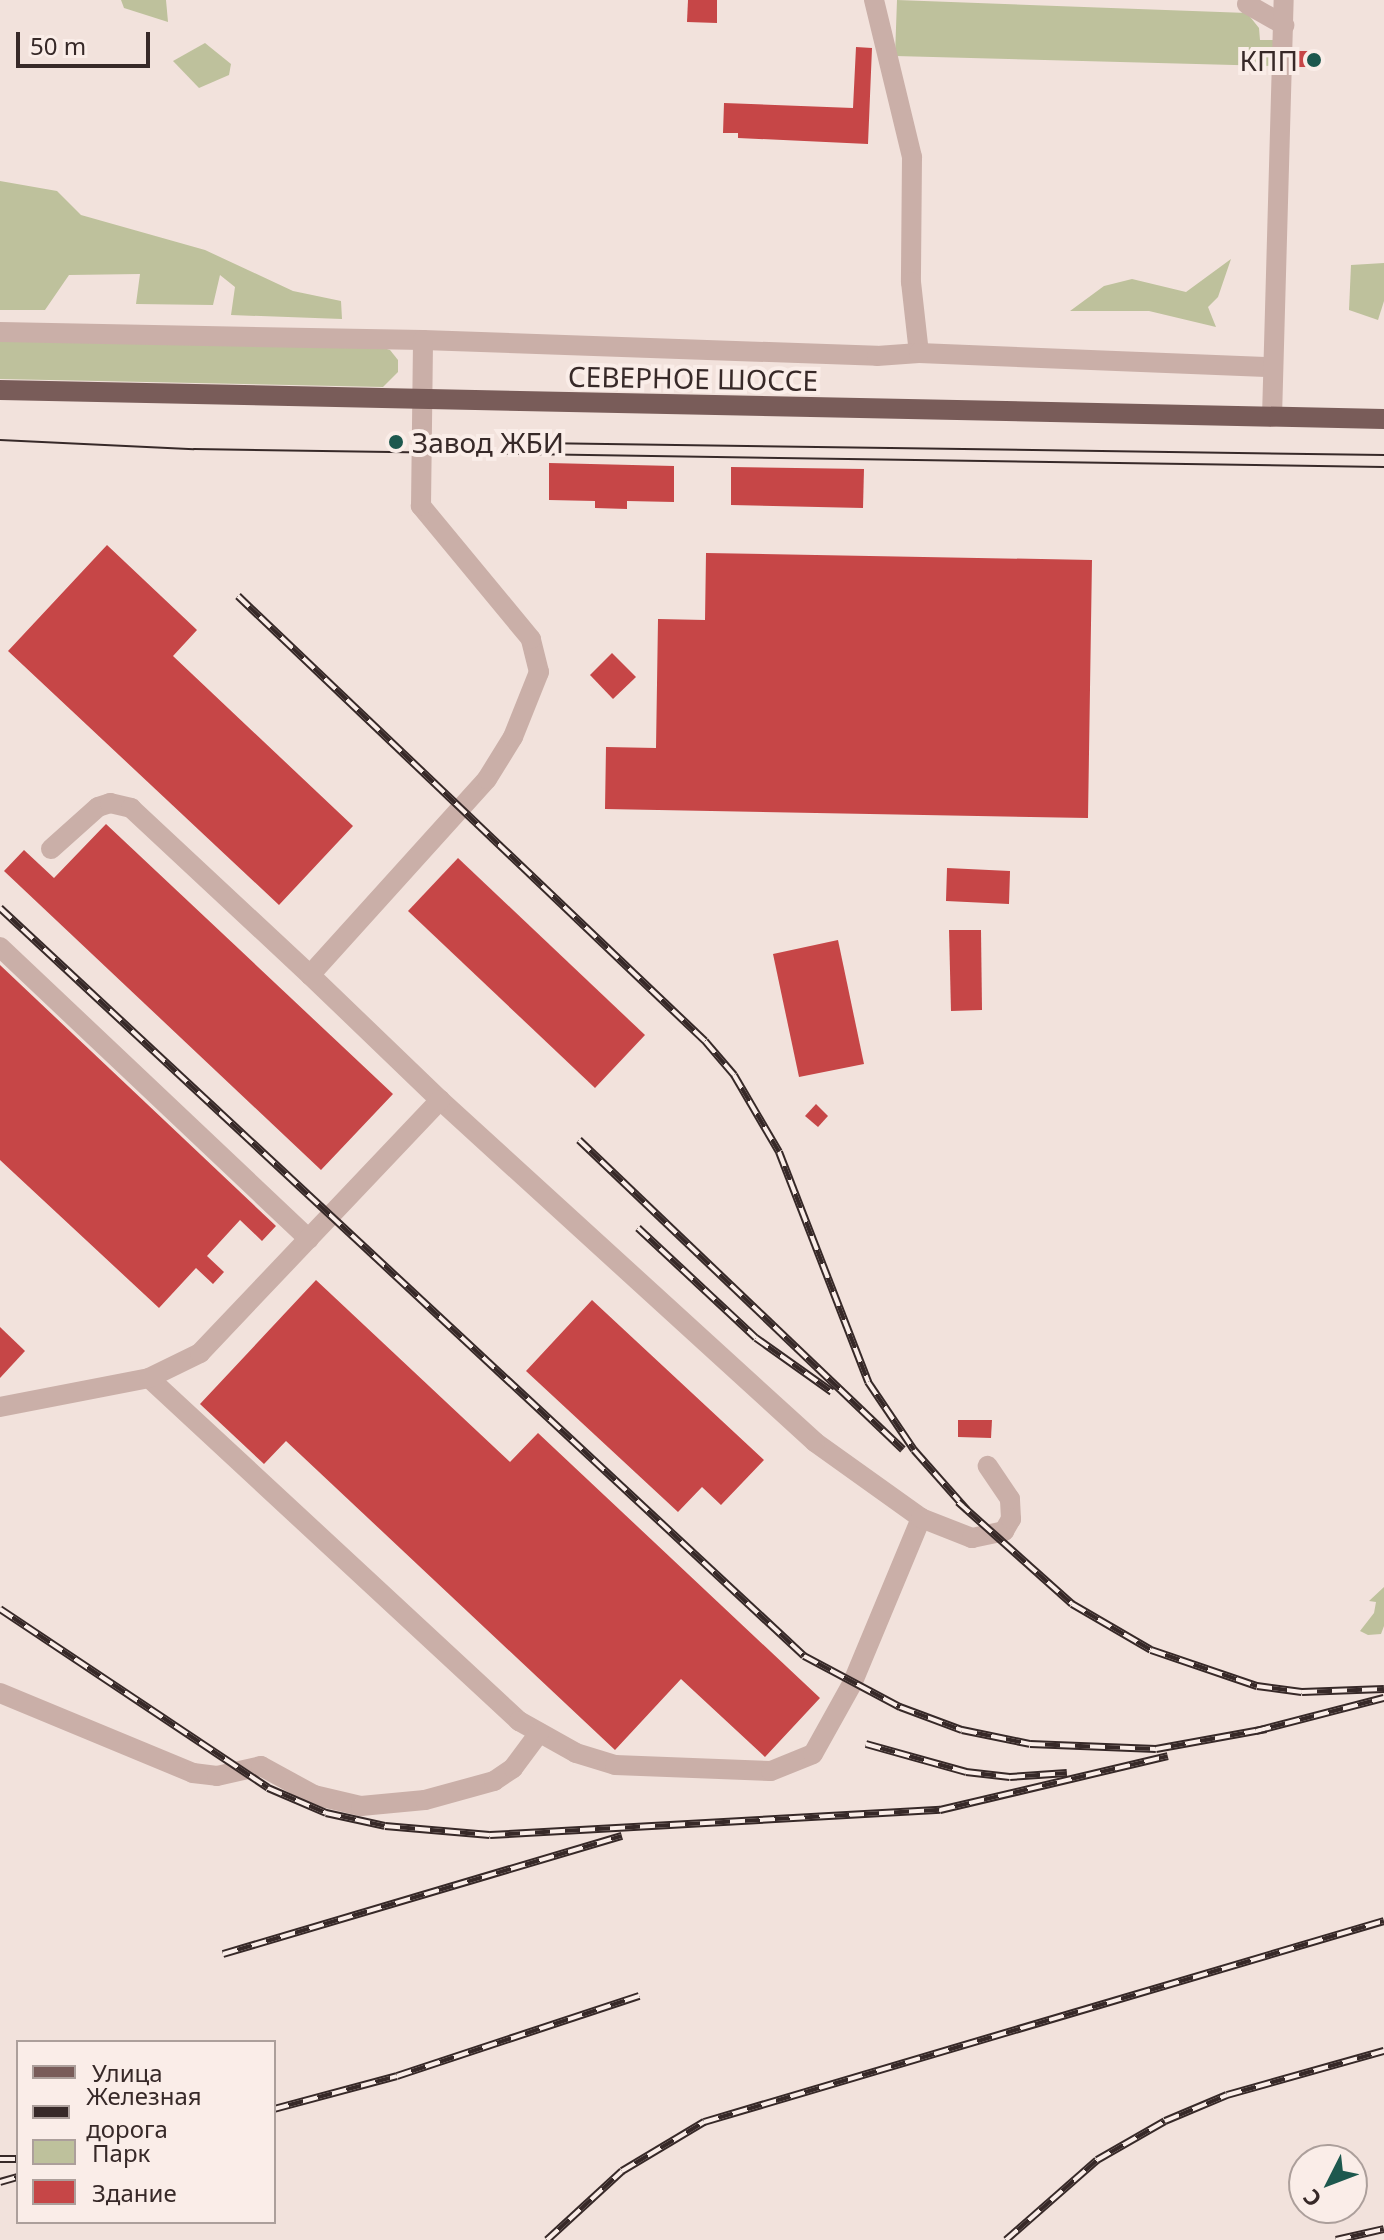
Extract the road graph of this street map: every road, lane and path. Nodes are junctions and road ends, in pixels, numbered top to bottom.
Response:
1 (874, 0) edge
2 (1284, 0) edge
3 (1247, 4) dead end
4 (1284, 25) junction
5 (0, 332) edge
6 (423, 340) junction
7 (919, 353) junction
8 (1273, 367) junction
9 (0, 390) edge
10 (425, 400) junction
11 (1272, 417) junction
12 (1384, 419) edge
13 (51, 849) dead end
14 (0, 947) edge
15 (310, 975) junction
16 (440, 1100) junction
17 (309, 1239) junction
18 (149, 1378) junction
19 (0, 1407) edge
20 (988, 1466) dead end
21 (921, 1518) junction
22 (0, 1693) edge
23 (539, 1733) junction

1 - 7 lane
2 - 4 lane
3 - 4 lane
4 - 8 lane
5 - 6 lane
6 - 7 lane
6 - 10 lane
7 - 8 lane
8 - 11 lane
9 - 10 main road, СЕВЕРНОЕ ШОССЕ
10 - 11 main road, СЕВЕРНОЕ ШОССЕ
10 - 15 lane
11 - 12 main road, СЕВЕРНОЕ ШОССЕ
13 - 15 lane
14 - 17 lane
15 - 16 lane
16 - 17 lane
16 - 21 lane
17 - 18 lane
18 - 19 lane
18 - 23 lane
20 - 21 lane
21 - 23 lane
22 - 23 lane

